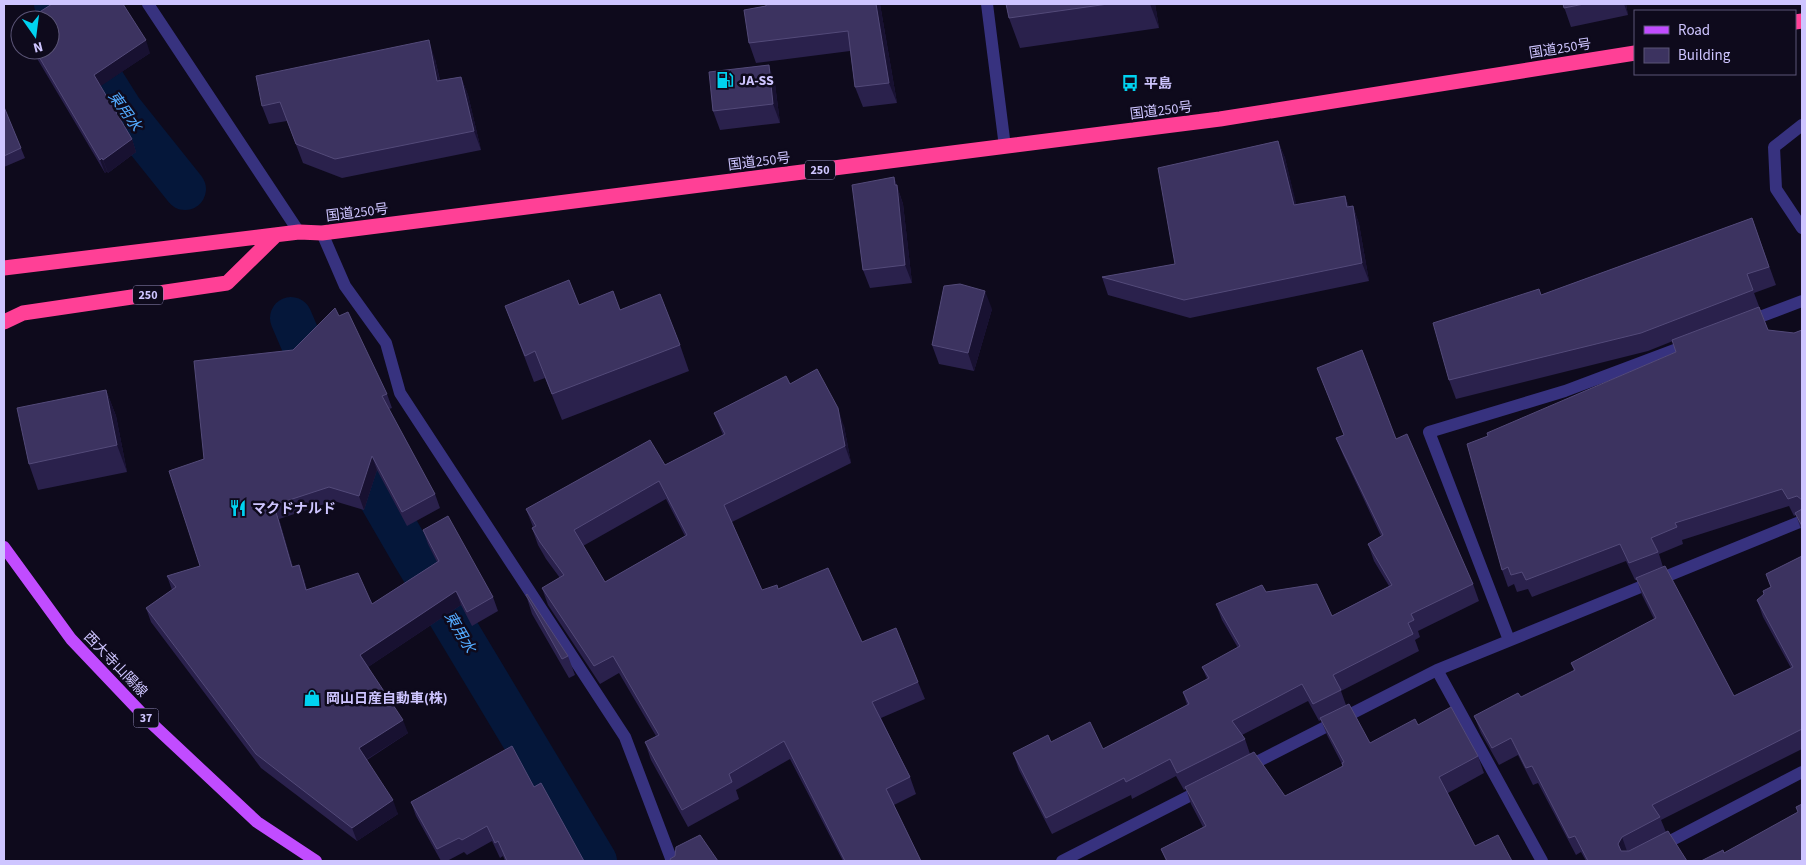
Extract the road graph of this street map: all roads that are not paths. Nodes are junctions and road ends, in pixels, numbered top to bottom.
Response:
1 (148, 4) edge
2 (987, 4) edge
3 (1634, 53) edge
4 (1802, 125) edge
5 (1005, 146) junction
6 (1802, 228) edge
7 (299, 232) junction
8 (322, 233) junction
9 (276, 235) junction
10 (4, 268) edge
11 (1802, 301) edge
12 (4, 322) edge
13 (1738, 325) edge
14 (1702, 339) edge
15 (1802, 521) edge
16 (4, 547) edge
17 (1509, 640) junction
18 (1437, 670) junction
19 (1236, 772) edge
20 (1802, 772) edge
21 (1210, 786) edge
22 (316, 861) edge
23 (672, 861) edge
24 (1062, 861) edge
25 (1542, 861) edge
26 (1632, 861) edge

1 - 7 street
2 - 5 street
3 - 5 highway, 国道250号 / 250
4 - 6 street
5 - 8 highway, 国道250号 / 250
7 - 8 highway, 国道250号 / 250
7 - 9 highway, 国道250号 / 250
8 - 23 street
9 - 10 highway, 国道250号 / 250
9 - 12 highway, 250
11 - 13 street
14 - 17 street
15 - 17 street
16 - 22 main road, 西大寺山陽線 / 37
17 - 18 street
18 - 19 street
18 - 25 street
20 - 26 street
21 - 24 street

